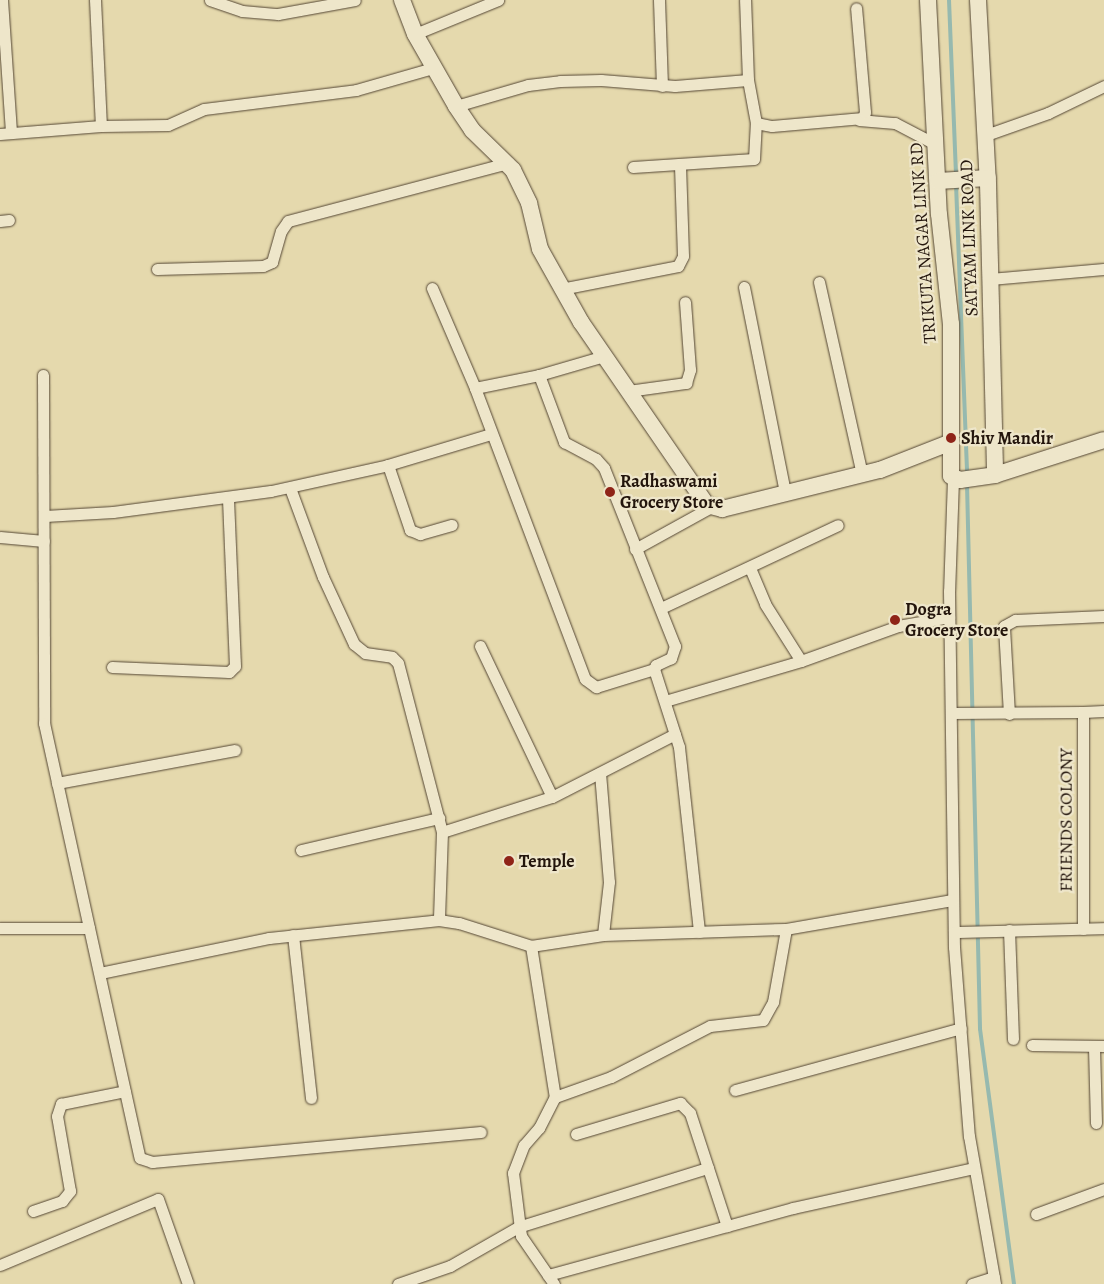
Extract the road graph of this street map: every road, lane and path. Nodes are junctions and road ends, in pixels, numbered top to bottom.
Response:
1 (2, 0) edge
2 (95, 0) edge
3 (210, 0) edge
4 (356, 0) edge
5 (402, 0) edge
6 (498, 0) edge
7 (659, 0) edge
8 (745, 0) edge
9 (928, 0) edge
10 (978, 0) edge
11 (856, 8) dead end
12 (415, 34) junction
13 (433, 68) junction
14 (748, 80) junction
15 (662, 86) junction
16 (1104, 86) edge
17 (456, 106) junction
18 (859, 120) junction
19 (756, 123) junction
20 (101, 126) junction
21 (6, 134) edge
22 (986, 135) junction
23 (935, 144) junction
24 (508, 163) junction
25 (680, 164) junction
26 (633, 167) dead end
27 (982, 179) junction
28 (944, 180) junction
29 (157, 269) dead end
30 (1104, 269) edge
31 (990, 279) junction
32 (819, 282) dead end
33 (744, 287) dead end
34 (432, 288) dead end
35 (561, 289) junction
36 (685, 302) dead end
37 (604, 356) junction
38 (43, 375) dead end
39 (539, 375) junction
40 (475, 388) junction
41 (628, 391) junction
42 (491, 434) junction
43 (1104, 440) edge
44 (949, 443) junction
45 (388, 465) junction
46 (862, 474) junction
47 (989, 476) junction
48 (956, 480) junction
49 (290, 488) junction
50 (784, 493) junction
51 (228, 498) junction
52 (711, 507) junction
53 (45, 516) junction
54 (452, 525) dead end
55 (838, 525) dead end
56 (0, 537) edge
57 (44, 542) junction
58 (635, 549) junction
59 (750, 568) junction
60 (661, 608) junction
61 (1104, 616) edge
62 (949, 617) junction
63 (480, 646) dead end
64 (801, 661) junction
65 (112, 667) dead end
66 (654, 670) junction
67 (665, 701) junction
68 (1104, 711) edge
69 (1083, 712) junction
70 (952, 713) junction
71 (1009, 714) junction
72 (675, 734) junction
73 (234, 750) dead end
74 (600, 773) junction
75 (56, 783) junction
76 (552, 797) junction
77 (439, 818) junction
78 (442, 832) junction
79 (301, 850) dead end
80 (953, 900) junction
81 (439, 920) junction
82 (0, 928) edge
83 (89, 928) junction
84 (1104, 928) edge
85 (1083, 929) junction
86 (786, 930) junction
87 (1009, 930) junction
88 (699, 932) junction
89 (954, 932) junction
90 (293, 935) junction
91 (603, 935) junction
92 (531, 946) junction
93 (100, 972) junction
94 (961, 1028) junction
95 (1013, 1039) dead end
96 (1032, 1045) dead end
97 (1099, 1047) edge
98 (735, 1090) dead end
99 (125, 1091) junction
100 (555, 1097) junction
101 (311, 1098) dead end
102 (1096, 1123) dead end
103 (481, 1132) dead end
104 (576, 1134) dead end
105 (708, 1168) junction
106 (974, 1168) junction
107 (1104, 1189) edge
108 (34, 1211) dead end
109 (1036, 1214) dead end
110 (727, 1226) junction
111 (518, 1227) junction
112 (0, 1266) edge
113 (551, 1279) edge
114 (995, 1281) edge
115 (188, 1284) edge
116 (398, 1284) edge
117 (972, 1284) edge

1 - 21 street
2 - 20 street
3 - 4 street
5 - 12 main road
6 - 12 street
7 - 15 street
8 - 14 street
9 - 23 main road, TRIKUTA NAGAR LINK RD
10 - 22 main road, SATYAM LINK ROAD
11 - 18 street
12 - 13 main road
13 - 17 main road
13 - 20 street
14 - 15 street
14 - 19 street
15 - 17 street
16 - 22 street
17 - 24 main road
18 - 19 street
18 - 23 street
19 - 25 street
20 - 21 street
22 - 27 main road, SATYAM LINK ROAD
23 - 28 main road, TRIKUTA NAGAR LINK RD
24 - 29 street
24 - 35 main road
25 - 26 street
25 - 35 street
27 - 28 main road
27 - 31 main road, SATYAM LINK ROAD
28 - 44 main road, TRIKUTA NAGAR LINK RD
30 - 31 street
31 - 47 main road, SATYAM LINK ROAD
32 - 46 street
33 - 50 street
34 - 40 street
35 - 37 main road
36 - 41 street
37 - 39 street
37 - 41 main road
38 - 53 street
39 - 40 street
39 - 58 street
40 - 42 street
41 - 52 main road
42 - 45 street
42 - 66 street
43 - 47 main road
44 - 46 main road
44 - 48 main road, TRIKUTA NAGAR LINK RD
45 - 49 street
45 - 54 street
46 - 50 main road
47 - 48 main road
48 - 62 street
49 - 51 street
49 - 77 street
50 - 52 main road
51 - 53 street
51 - 65 street
52 - 58 street
53 - 57 street
55 - 59 street
56 - 57 street
57 - 75 street
58 - 60 street
59 - 60 street
59 - 64 street
60 - 66 street
61 - 71 street
62 - 64 street
62 - 70 street
63 - 76 street
64 - 67 street
66 - 67 street
67 - 72 street
68 - 69 street
69 - 71 street
69 - 85 street, FRIENDS COLONY
70 - 71 street
70 - 80 street
72 - 74 street
72 - 88 street
73 - 75 street
74 - 76 street
74 - 91 street
75 - 83 street
76 - 78 street
77 - 78 street
77 - 79 street
78 - 81 street
80 - 86 street
80 - 89 street
81 - 90 street
81 - 92 street
82 - 83 street
83 - 93 street
84 - 85 street
85 - 87 street
86 - 88 street
86 - 100 street
87 - 89 street
87 - 95 street
88 - 91 street
89 - 94 street
90 - 93 street
90 - 101 street
91 - 92 street
92 - 100 street
93 - 99 street
94 - 98 street
94 - 106 street
96 - 97 street
97 - 102 street
99 - 103 street
99 - 108 street
100 - 111 street
104 - 105 street
105 - 110 street
105 - 111 street
106 - 110 street
106 - 114 street
107 - 109 street
110 - 113 street
111 - 113 street
111 - 116 street
112 - 115 street
114 - 117 street

